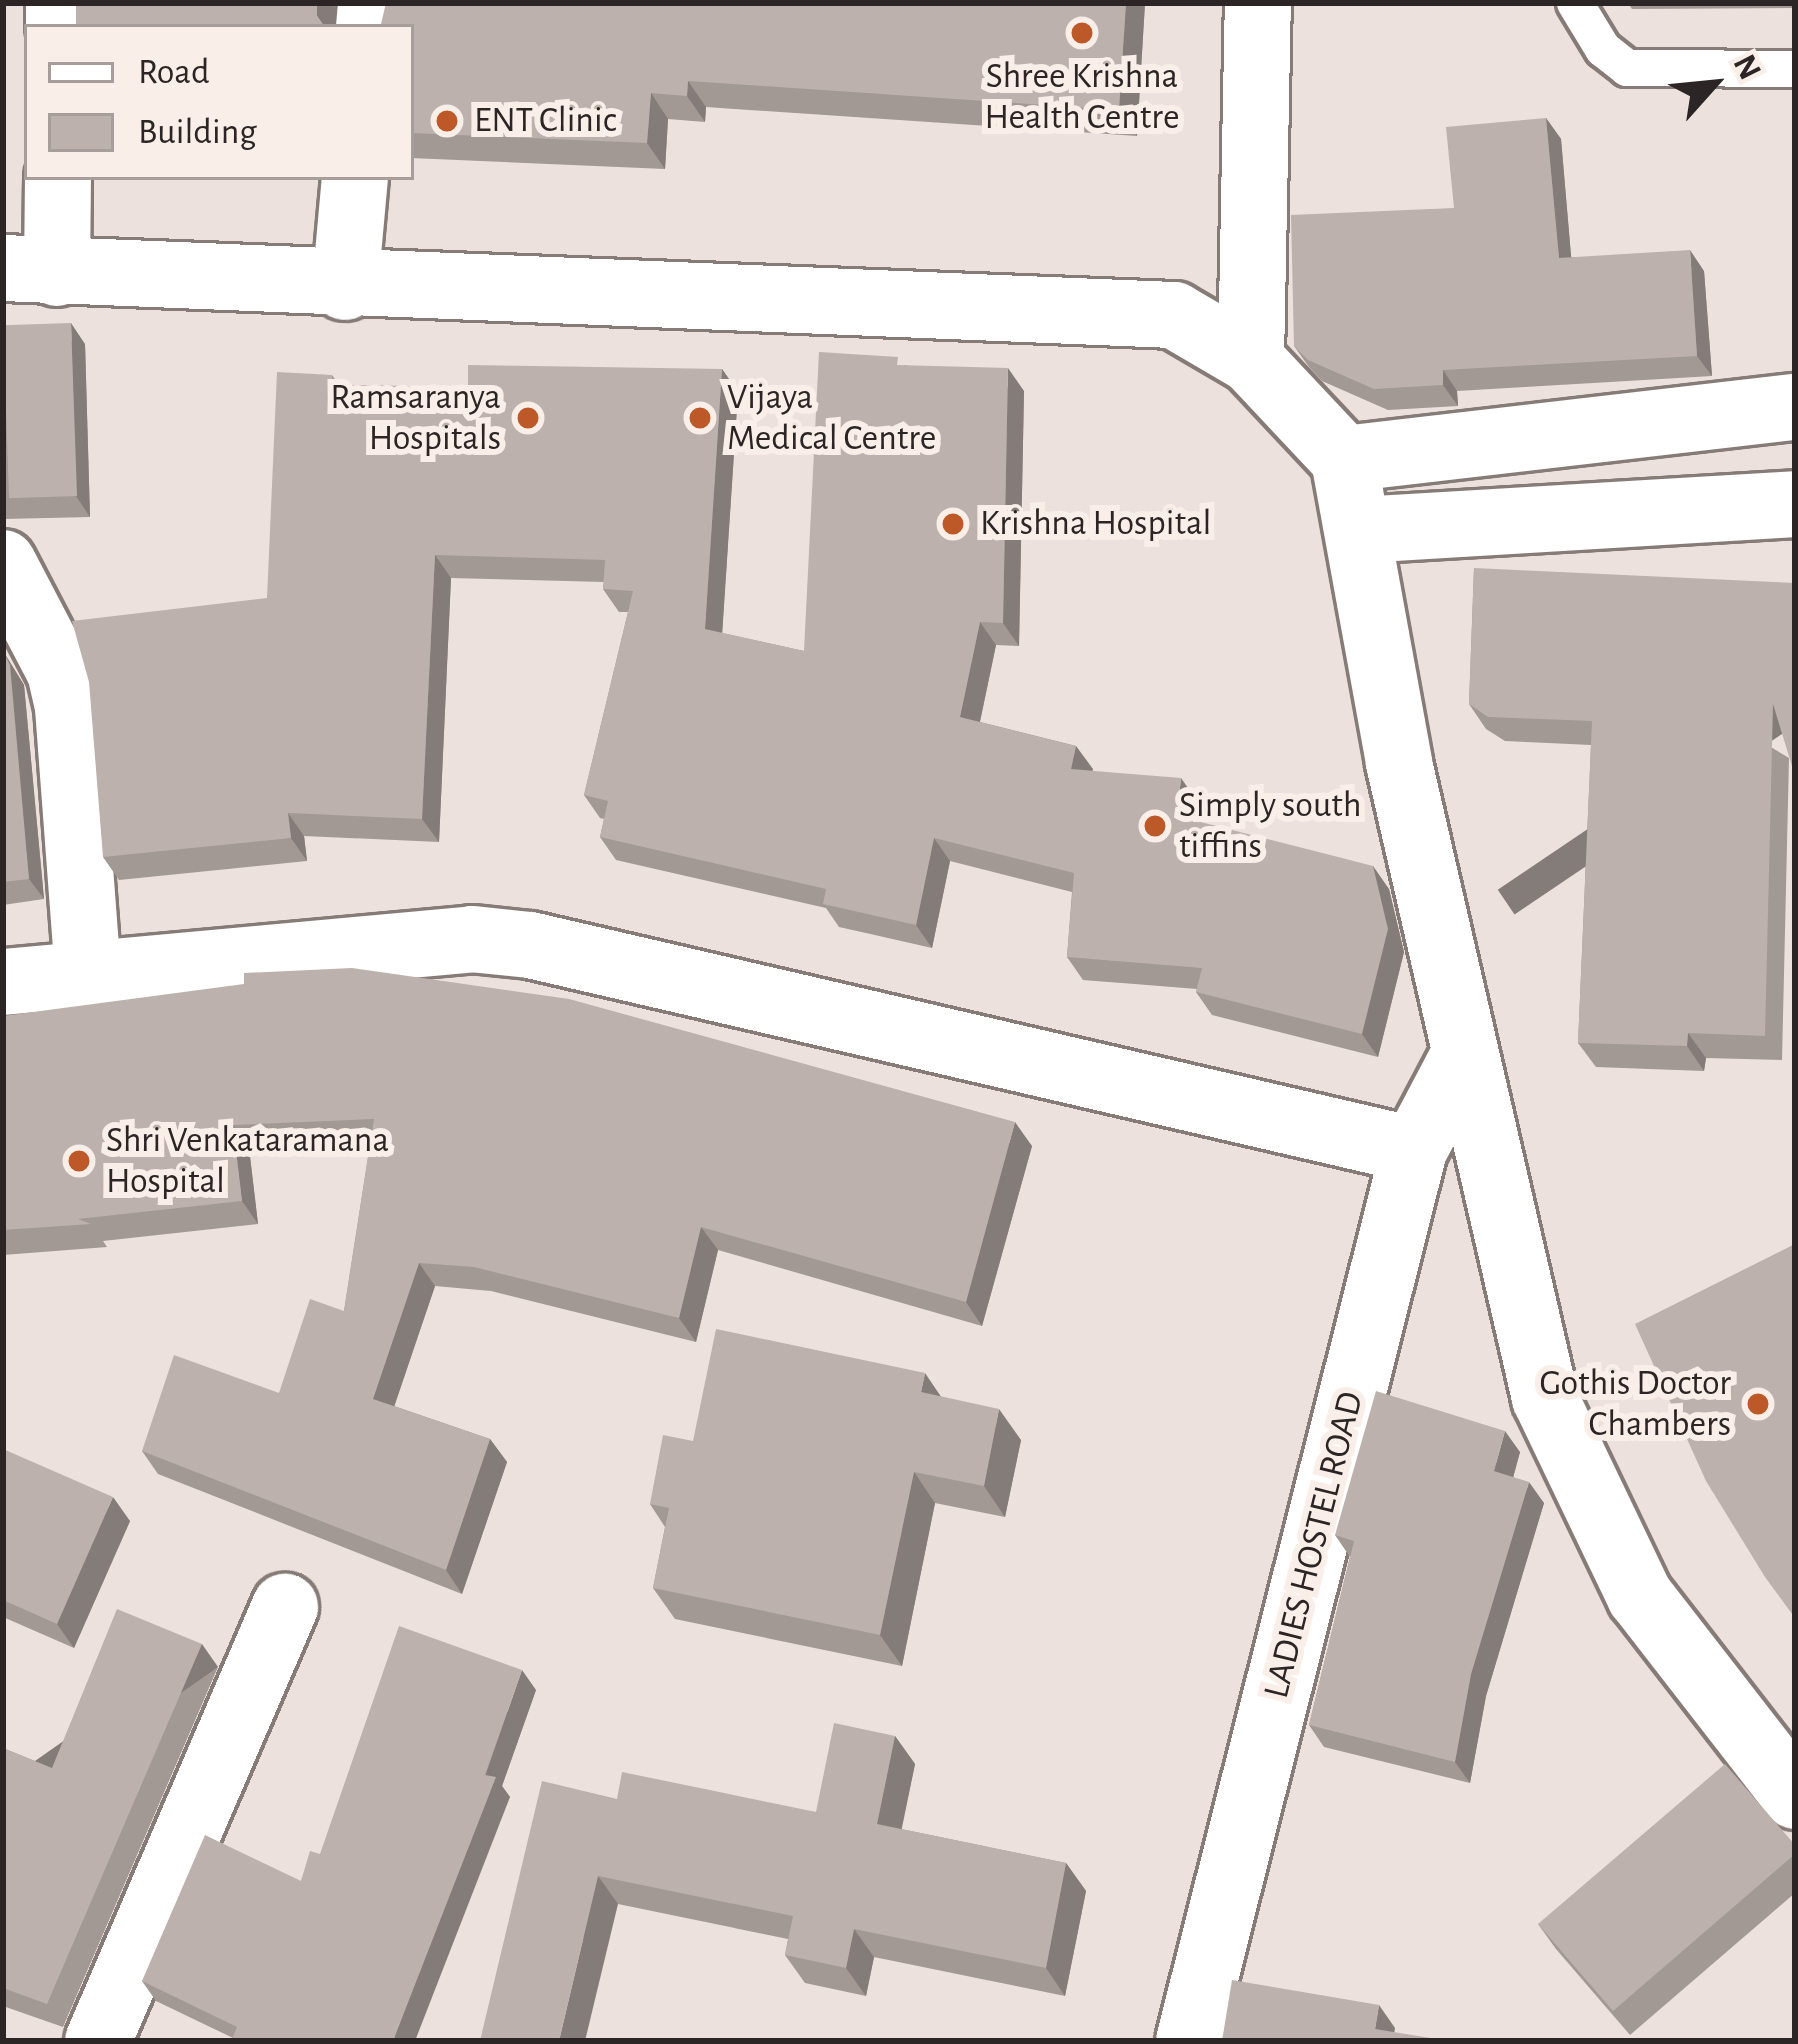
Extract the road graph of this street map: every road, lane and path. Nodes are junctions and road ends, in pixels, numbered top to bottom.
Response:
1 (1258, 3) edge
2 (1575, 3) edge
3 (1795, 69) edge
4 (57, 180) edge
5 (355, 180) edge
6 (30, 270) edge
7 (345, 287) junction
8 (1251, 360) junction
9 (1795, 407) edge
10 (1344, 459) junction
11 (1795, 504) edge
12 (1360, 530) junction
13 (3, 563) edge
14 (88, 971) junction
15 (3, 982) edge
16 (1463, 1057) junction
17 (1414, 1150) junction
18 (285, 1607) dead end
19 (1795, 1796) edge
20 (98, 2041) edge
21 (1190, 2041) edge

1 - 8 street
2 - 3 lane
4 - 6 street
5 - 7 street
6 - 7 street
7 - 8 street
8 - 10 street
9 - 10 street
10 - 12 street
11 - 12 street
12 - 16 street
13 - 14 street
14 - 15 street
14 - 17 street
16 - 17 street, LADIES HOSTEL ROAD
16 - 19 street
17 - 21 street, LADIES HOSTEL ROAD
18 - 20 street

